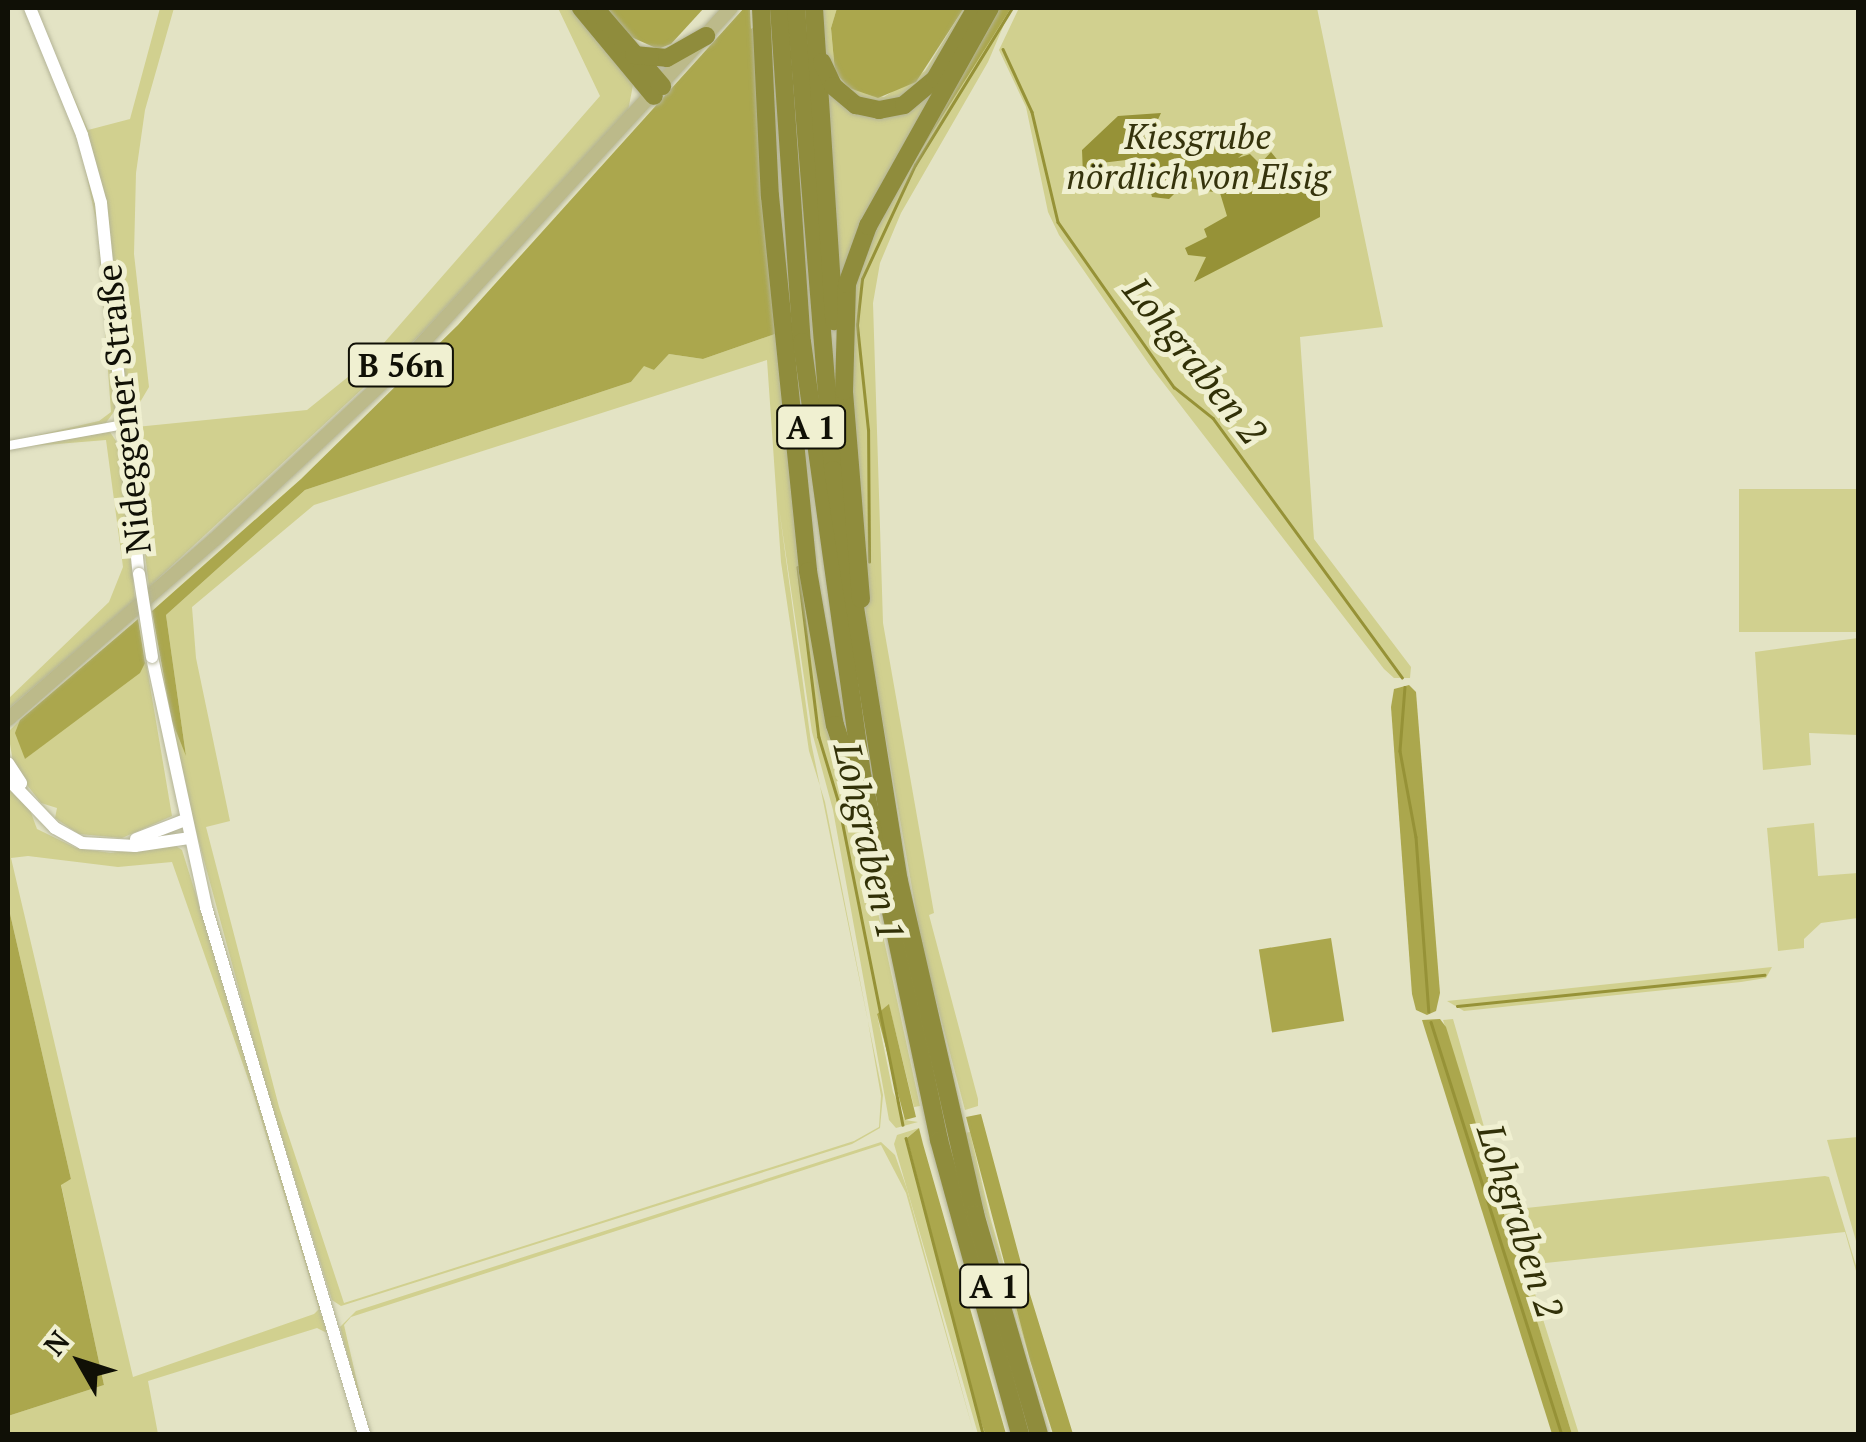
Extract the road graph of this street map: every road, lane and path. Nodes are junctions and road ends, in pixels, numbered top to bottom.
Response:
1 (30, 8) edge
2 (581, 8) edge
3 (595, 8) edge
4 (731, 8) edge
5 (761, 8) edge
6 (779, 8) edge
7 (796, 8) edge
8 (817, 8) edge
9 (976, 8) edge
10 (990, 8) edge
11 (706, 36) junction
12 (634, 55) junction
13 (658, 91) junction
14 (844, 391) junction
15 (123, 424) junction
16 (8, 445) edge
17 (860, 650) junction
18 (8, 719) edge
19 (8, 763) edge
20 (8, 778) edge
21 (32, 802) junction
22 (185, 820) junction
23 (190, 838) junction
24 (873, 839) junction
25 (123, 845) junction
26 (938, 1101) junction
27 (947, 1138) junction
28 (364, 1434) edge
29 (1020, 1434) edge
30 (1038, 1434) edge

1 - 15 main road, Nideggener Straße
2 - 13 highway
3 - 12 highway
4 - 11 main road, B 56n
5 - 24 highway
6 - 24 highway, A 1
7 - 17 highway, A 1
8 - 9 highway
8 - 14 highway
10 - 14 highway
11 - 12 highway
11 - 13 main road, B 56n
12 - 13 highway
13 - 18 main road, B 56n
14 - 17 highway
15 - 16 street
15 - 22 main road, Nideggener Straße, bridge
17 - 26 highway, A 1
19 - 21 main road
20 - 21 main road
21 - 25 main road
22 - 23 main road, Nideggener Straße
22 - 25 main road
23 - 25 main road
23 - 28 main road, Nideggener Straße
24 - 26 highway, A 1
26 - 27 highway, A 1
27 - 29 highway, A 1
27 - 30 highway, A 1

